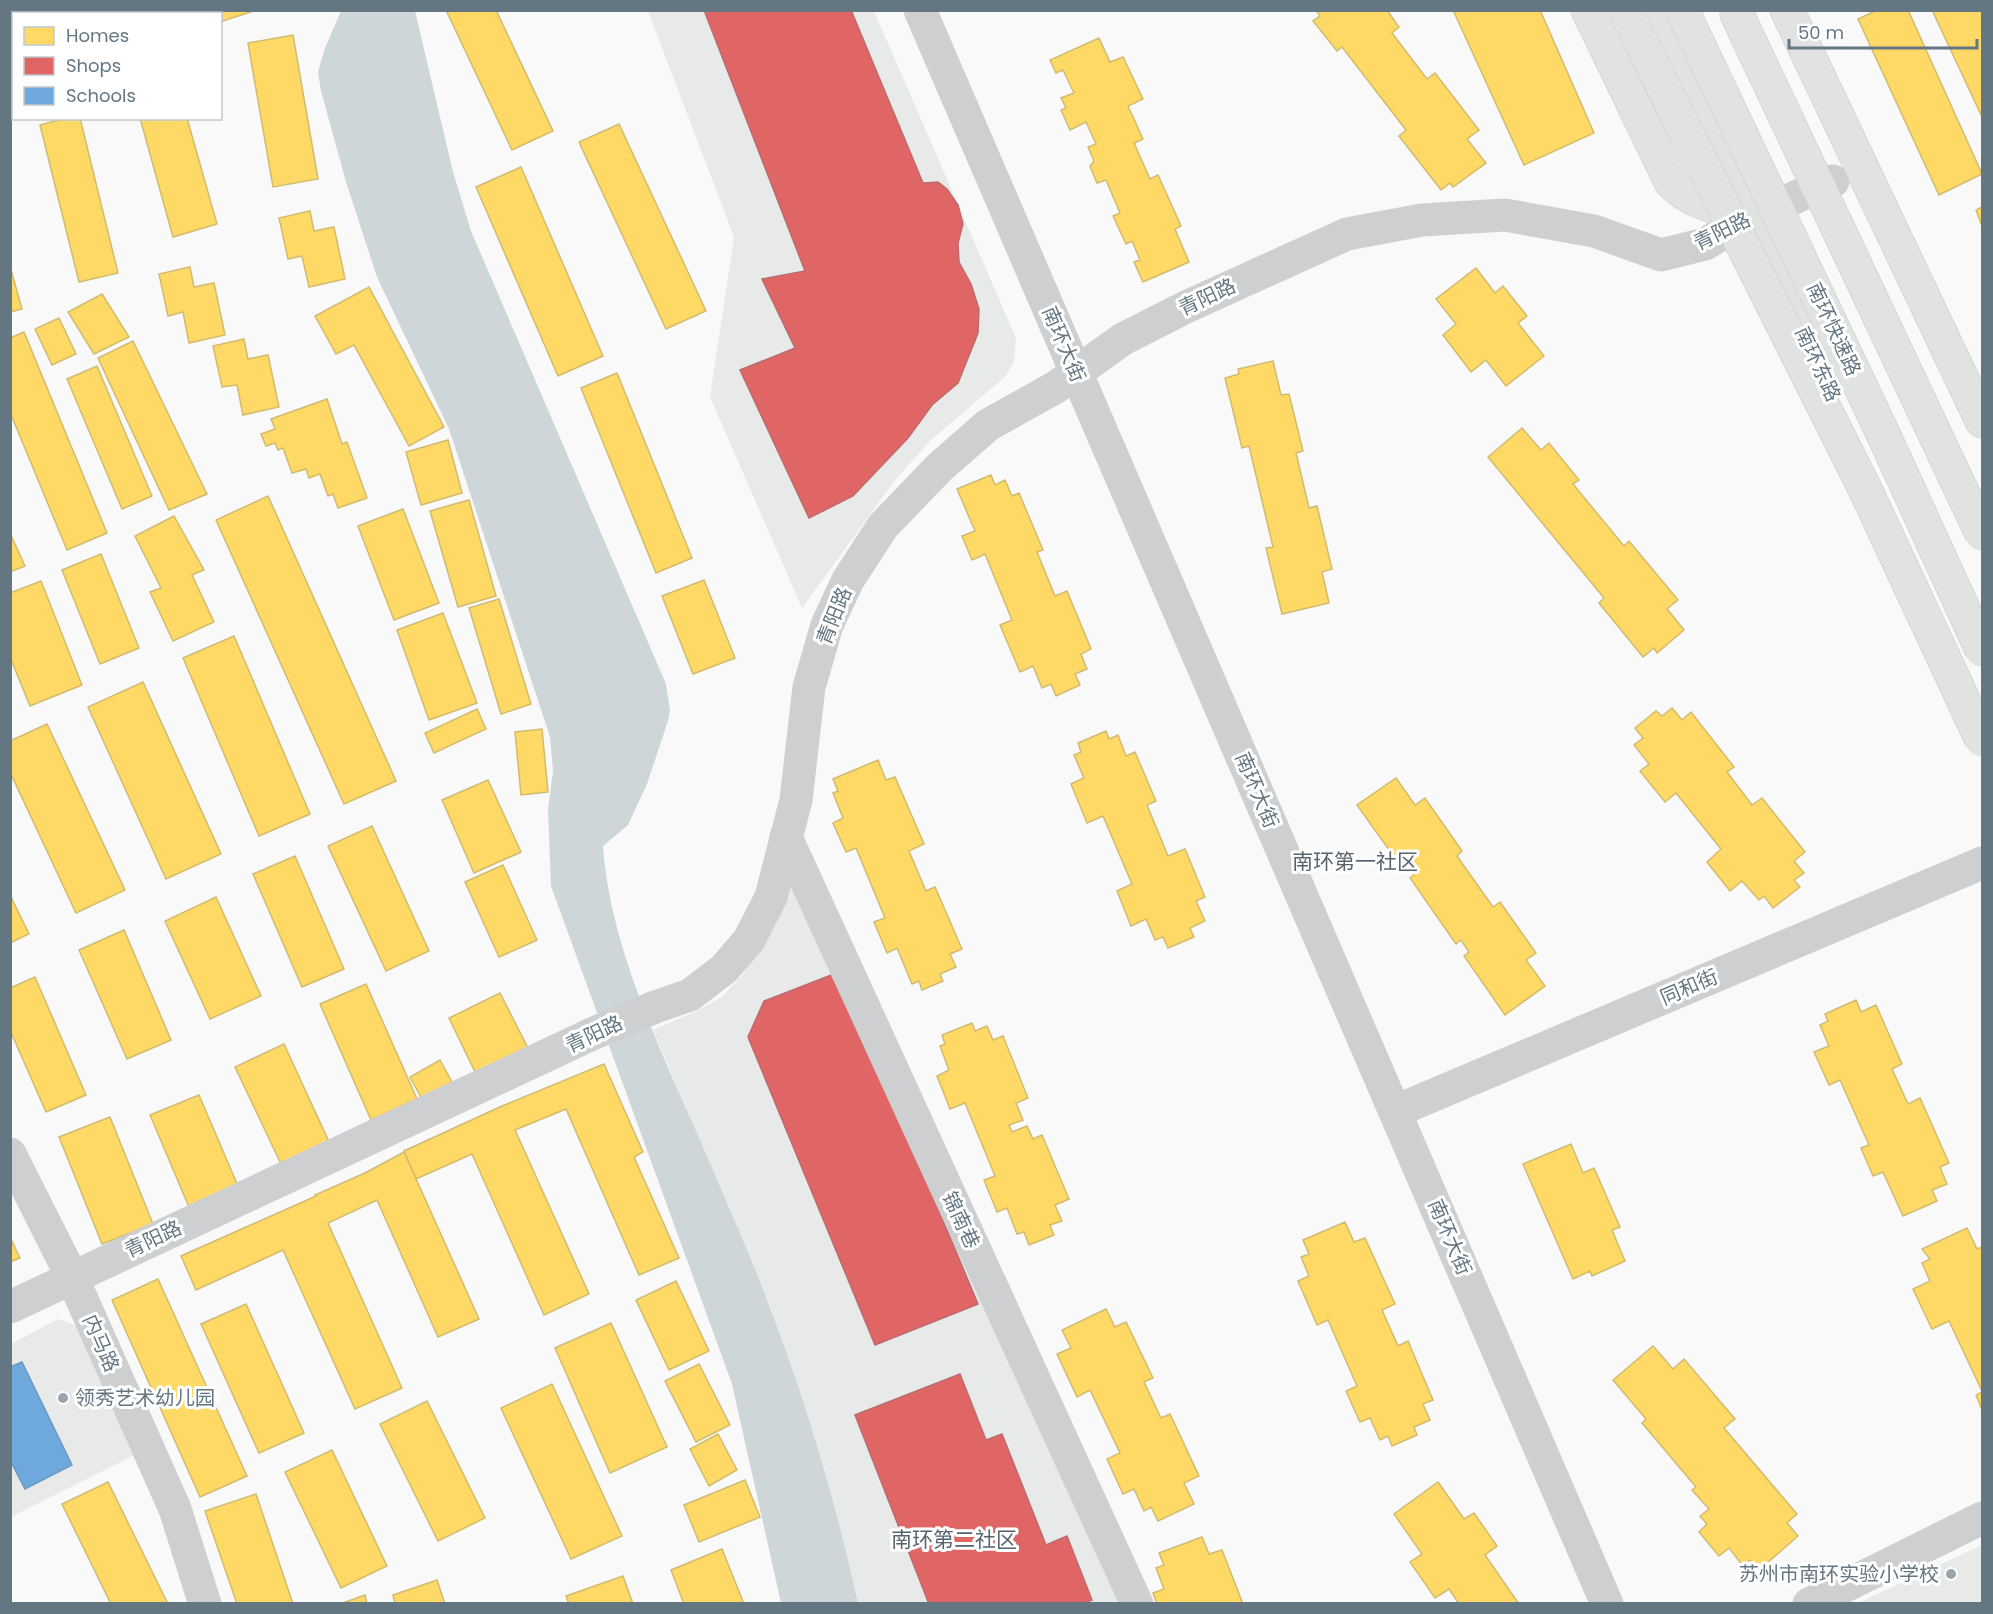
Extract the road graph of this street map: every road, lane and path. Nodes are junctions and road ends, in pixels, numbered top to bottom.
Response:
1 (920, 10) edge
2 (1588, 10) edge
3 (1625, 10) edge
4 (1653, 10) edge
5 (1682, 10) edge
6 (1735, 10) edge
7 (1752, 10) edge
8 (1787, 10) edge
9 (1799, 10) edge
10 (1833, 181) junction
11 (1750, 217) junction
12 (1076, 373) junction
13 (1983, 390) edge
14 (1983, 421) edge
15 (1983, 498) edge
16 (1983, 534) edge
17 (1983, 650) edge
18 (1983, 718) edge
19 (1983, 740) edge
20 (786, 837) junction
21 (1983, 863) edge
22 (1395, 1111) junction
23 (10, 1154) edge
24 (72, 1277) junction
25 (10, 1307) edge
26 (1983, 1518) edge
27 (205, 1604) edge
28 (1137, 1604) edge
29 (1607, 1604) edge
30 (1809, 1604) edge

1 - 12 street, 南环大街
2 - 11 main road
3 - 19 main road, bridge
4 - 11 main road, 南环东路
5 - 17 main road, 南环快速路, bridge
6 - 16 main road, bridge
7 - 10 main road
8 - 14 main road
9 - 13 main road
10 - 11 street, 青阳路
10 - 15 main road
11 - 12 street, 青阳路
11 - 18 main road, 南环东路
12 - 20 street, 青阳路
12 - 22 street, 南环大街
20 - 24 street, 青阳路
20 - 28 street, 锦南巷
21 - 22 street, 同和街
22 - 29 street, 南环大街
23 - 24 street, 内马路
24 - 25 street, 青阳路
24 - 27 street, 内马路
26 - 30 street

